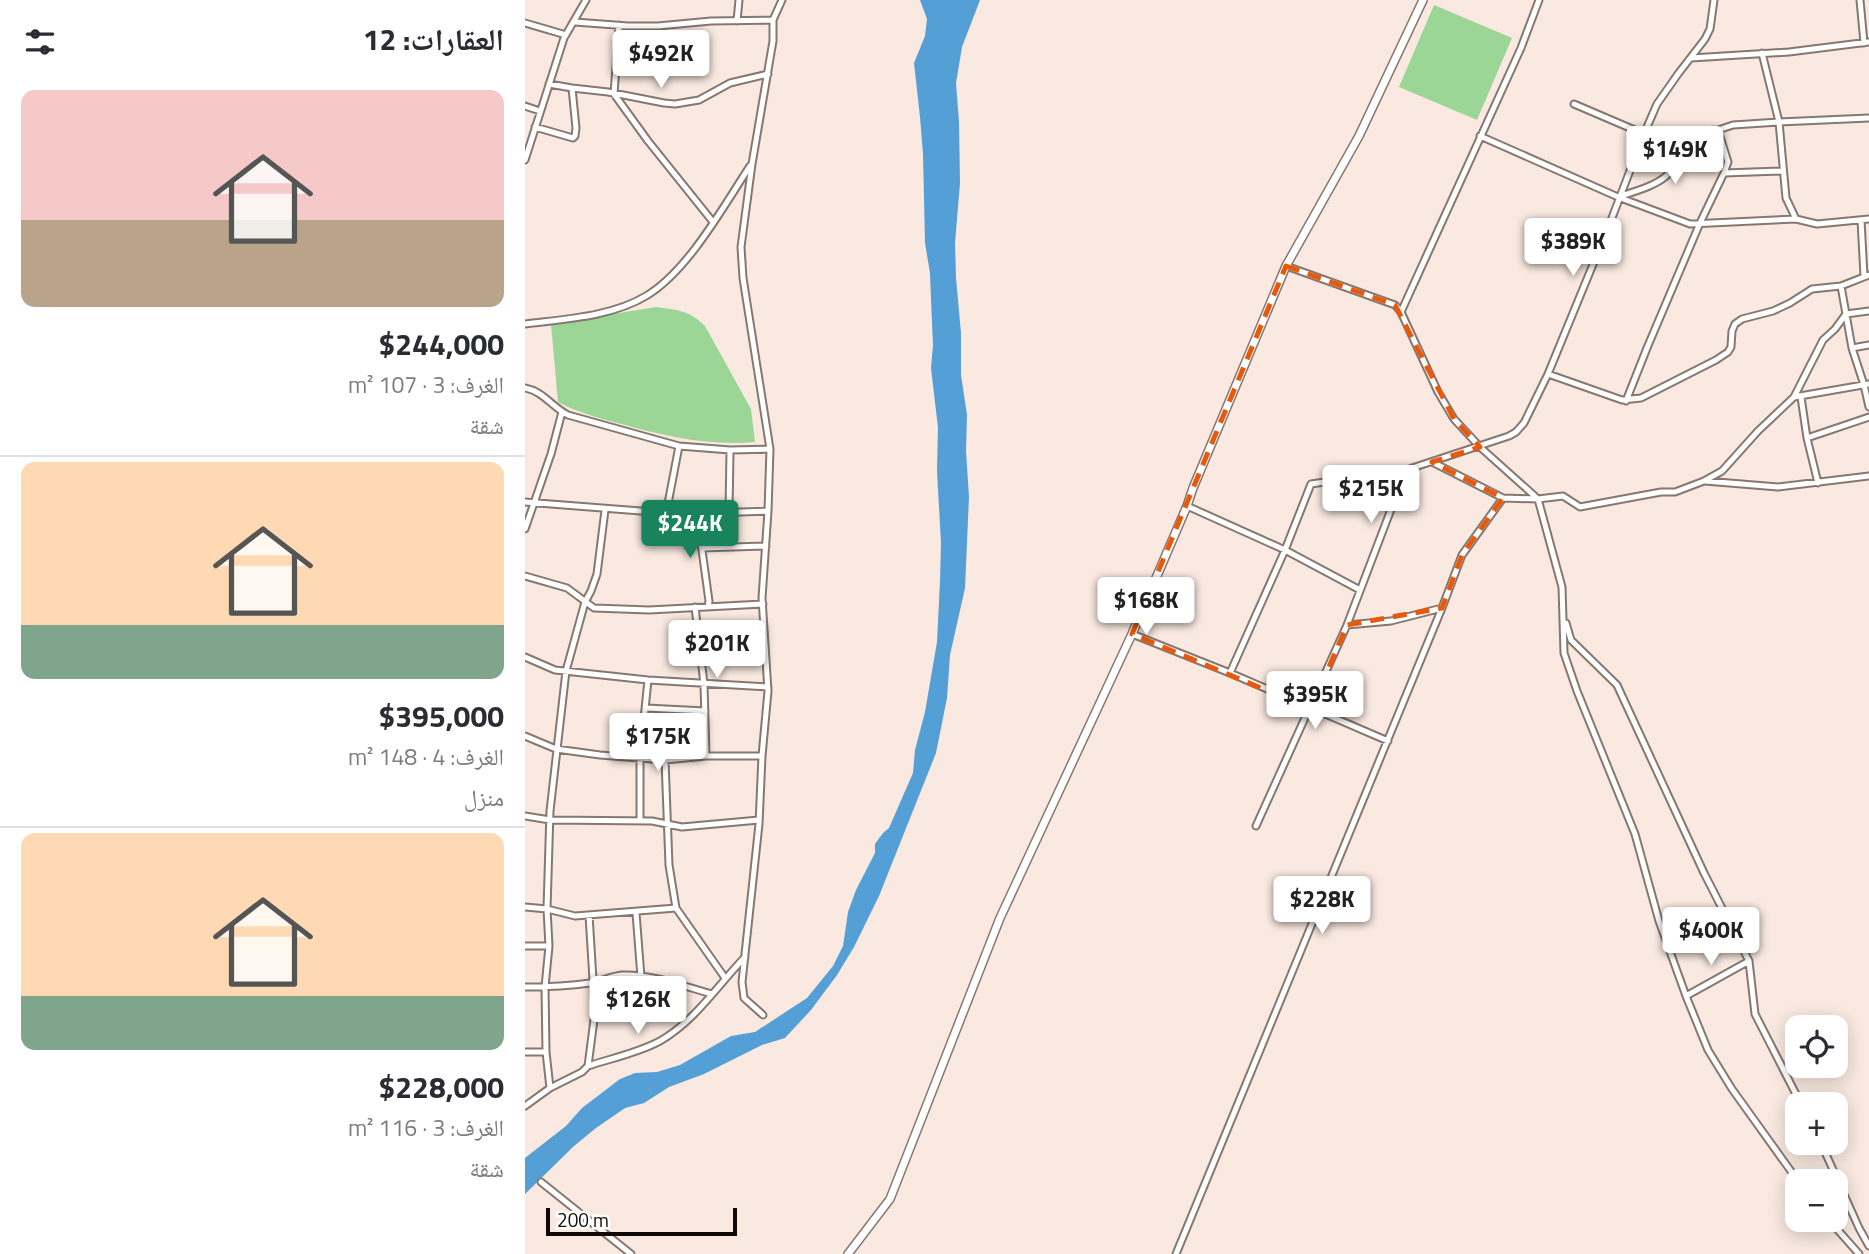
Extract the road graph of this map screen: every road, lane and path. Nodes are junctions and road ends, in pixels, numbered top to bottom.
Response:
1 (586, 0) edge
2 (739, 0) edge
3 (782, 0) edge
4 (1423, 0) edge
5 (1539, 0) edge
6 (1714, 0) edge
7 (1860, 0) edge
8 (737, 20) junction
9 (773, 20) junction
10 (575, 22) junction
11 (525, 23) edge
12 (619, 25) junction
13 (566, 35) junction
14 (1866, 43) edge
15 (1762, 53) junction
16 (1690, 58) junction
17 (768, 74) junction
18 (549, 83) junction
19 (572, 88) junction
20 (614, 93) junction
21 (1574, 104) dead end
22 (525, 106) edge
23 (540, 111) junction
24 (1869, 118) edge
25 (1779, 122) junction
26 (535, 127) junction
27 (1718, 130) junction
28 (1689, 132) junction
29 (1644, 134) junction
30 (1480, 136) junction
31 (525, 160) edge
32 (752, 163) junction
33 (1782, 171) junction
34 (1724, 173) junction
35 (1618, 197) junction
36 (1796, 219) junction
37 (1869, 219) edge
38 (1861, 220) junction
39 (713, 222) junction
40 (1700, 223) junction
41 (1286, 266) junction
42 (1866, 276) edge
43 (1841, 286) junction
44 (1869, 311) edge
45 (1401, 312) junction
46 (1846, 314) junction
47 (525, 324) edge
48 (1869, 345) edge
49 (1852, 348) junction
50 (1548, 374) junction
51 (1867, 384) edge
52 (525, 388) edge
53 (1798, 397) junction
54 (1626, 401) junction
55 (1869, 407) edge
56 (562, 412) junction
57 (1869, 416) edge
58 (1807, 438) junction
59 (679, 446) junction
60 (1480, 447) junction
61 (770, 449) junction
62 (730, 450) junction
63 (1431, 462) junction
64 (1406, 470) junction
65 (1869, 476) edge
66 (1704, 481) junction
67 (1818, 483) junction
68 (1503, 498) junction
69 (1538, 499) junction
70 (525, 502) edge
71 (535, 504) junction
72 (1188, 506) junction
73 (605, 510) junction
74 (768, 511) junction
75 (729, 512) junction
76 (666, 514) junction
77 (697, 514) junction
78 (525, 529) edge
79 (766, 546) junction
80 (702, 548) junction
81 (1285, 550) junction
82 (525, 576) edge
83 (1360, 590) junction
84 (585, 602) junction
85 (763, 604) junction
86 (695, 607) junction
87 (708, 607) junction
88 (1442, 608) junction
89 (1563, 614) junction
90 (1347, 625) junction
91 (1132, 634) junction
92 (525, 657) edge
93 (566, 671) junction
94 (1230, 673) junction
95 (648, 680) junction
96 (704, 684) junction
97 (768, 687) junction
98 (646, 708) junction
99 (1311, 709) junction
100 (705, 711) junction
101 (525, 736) edge
102 (1388, 741) junction
103 (556, 749) junction
104 (706, 755) junction
105 (762, 756) junction
106 (640, 758) junction
107 (665, 760) junction
108 (525, 816) edge
109 (550, 820) junction
110 (759, 820) junction
111 (641, 821) junction
112 (668, 824) junction
113 (1257, 826) dead end
114 (525, 907) edge
115 (676, 908) junction
116 (547, 909) junction
117 (636, 913) junction
118 (589, 915) junction
119 (525, 946) edge
120 (549, 946) junction
121 (745, 957) junction
122 (1749, 961) junction
123 (641, 977) junction
124 (725, 978) junction
125 (594, 983) junction
126 (525, 987) edge
127 (545, 987) junction
128 (712, 994) junction
129 (1686, 996) junction
130 (763, 1015) dead end
131 (525, 1052) edge
132 (546, 1052) junction
133 (588, 1066) junction
134 (550, 1088) junction
135 (1795, 1092) edge
136 (525, 1105) edge
137 (1826, 1155) edge
138 (1789, 1169) edge
139 (541, 1182) dead end
140 (1840, 1232) edge
141 (1869, 1246) edge
142 (631, 1254) edge
143 (848, 1254) edge
144 (1176, 1254) edge
145 (1859, 1254) edge

1 - 10 street
2 - 8 street
3 - 9 street
4 - 41 street
5 - 30 street
6 - 16 street
7 - 14 street
8 - 9 street
8 - 12 street
9 - 17 street
10 - 12 street
10 - 13 street
11 - 13 street
12 - 20 street
13 - 18 street
14 - 15 street
15 - 16 street
15 - 25 street
16 - 29 street
17 - 20 street
17 - 32 street
18 - 19 street
18 - 23 street
19 - 20 street
19 - 26 street
20 - 39 street
21 - 29 street
22 - 23 street
23 - 26 street
24 - 25 street
25 - 27 street
25 - 33 street
26 - 31 street
27 - 28 street
27 - 34 street
28 - 29 street
28 - 35 street
29 - 35 street
30 - 35 street
30 - 45 street
32 - 39 street
32 - 61 street
33 - 34 street
33 - 36 street
34 - 40 street
35 - 40 street
35 - 50 street
36 - 38 street
36 - 40 street
37 - 38 street
38 - 42 street
39 - 47 street
40 - 54 street
41 - 45 street
41 - 72 street
42 - 43 street
43 - 46 street
43 - 54 street
44 - 46 street
45 - 60 street
46 - 49 street
46 - 53 street
48 - 49 street
49 - 51 street
50 - 54 street
50 - 60 street
51 - 53 street
51 - 55 street
52 - 56 street
53 - 58 street
53 - 66 street
56 - 59 street
56 - 71 street
57 - 58 street
58 - 67 street
59 - 62 street
59 - 76 street
60 - 63 street
60 - 69 street
61 - 62 street
61 - 74 street
62 - 75 street
63 - 64 street
63 - 68 street
64 - 81 street
64 - 83 street
65 - 67 street
66 - 67 street
66 - 69 street
68 - 69 street
68 - 88 street
69 - 89 street
70 - 71 street
71 - 73 street
71 - 78 street
72 - 81 street
72 - 91 street
73 - 76 street
73 - 84 street
74 - 75 street
74 - 79 street
75 - 77 street
76 - 77 street
77 - 80 street
79 - 80 street
79 - 85 street
80 - 87 street
81 - 83 street
81 - 94 street
82 - 84 street
83 - 90 street
84 - 86 street
84 - 93 street
85 - 87 street
85 - 97 street
86 - 87 street
86 - 96 street
88 - 90 street
88 - 102 street
89 - 122 street
89 - 129 street
90 - 99 street
91 - 94 street
91 - 143 street
92 - 93 street
93 - 95 street
93 - 103 street
94 - 99 street
95 - 96 street
95 - 98 street
96 - 97 street
96 - 100 street
97 - 105 street
98 - 100 street
98 - 106 street
99 - 102 street
99 - 113 street
100 - 104 street
101 - 103 street
102 - 144 street
103 - 106 street
103 - 109 street
104 - 105 street
104 - 107 street
105 - 110 street
106 - 107 street
106 - 111 street
107 - 112 street
108 - 109 street
109 - 111 street
109 - 116 street
110 - 112 street
110 - 121 street
111 - 112 street
112 - 115 street
114 - 116 street
115 - 117 street
115 - 124 street
116 - 118 street
116 - 120 street
117 - 118 street
117 - 123 street
118 - 125 street
119 - 120 street
120 - 127 street
121 - 124 street
121 - 130 street
122 - 129 street
122 - 135 street
123 - 125 street
123 - 128 street
124 - 128 street
125 - 127 street
125 - 133 street
126 - 127 street
127 - 132 street
128 - 133 street
129 - 138 street
131 - 132 street
132 - 134 street
133 - 134 street
134 - 136 street
137 - 141 street
139 - 142 street
140 - 145 street

